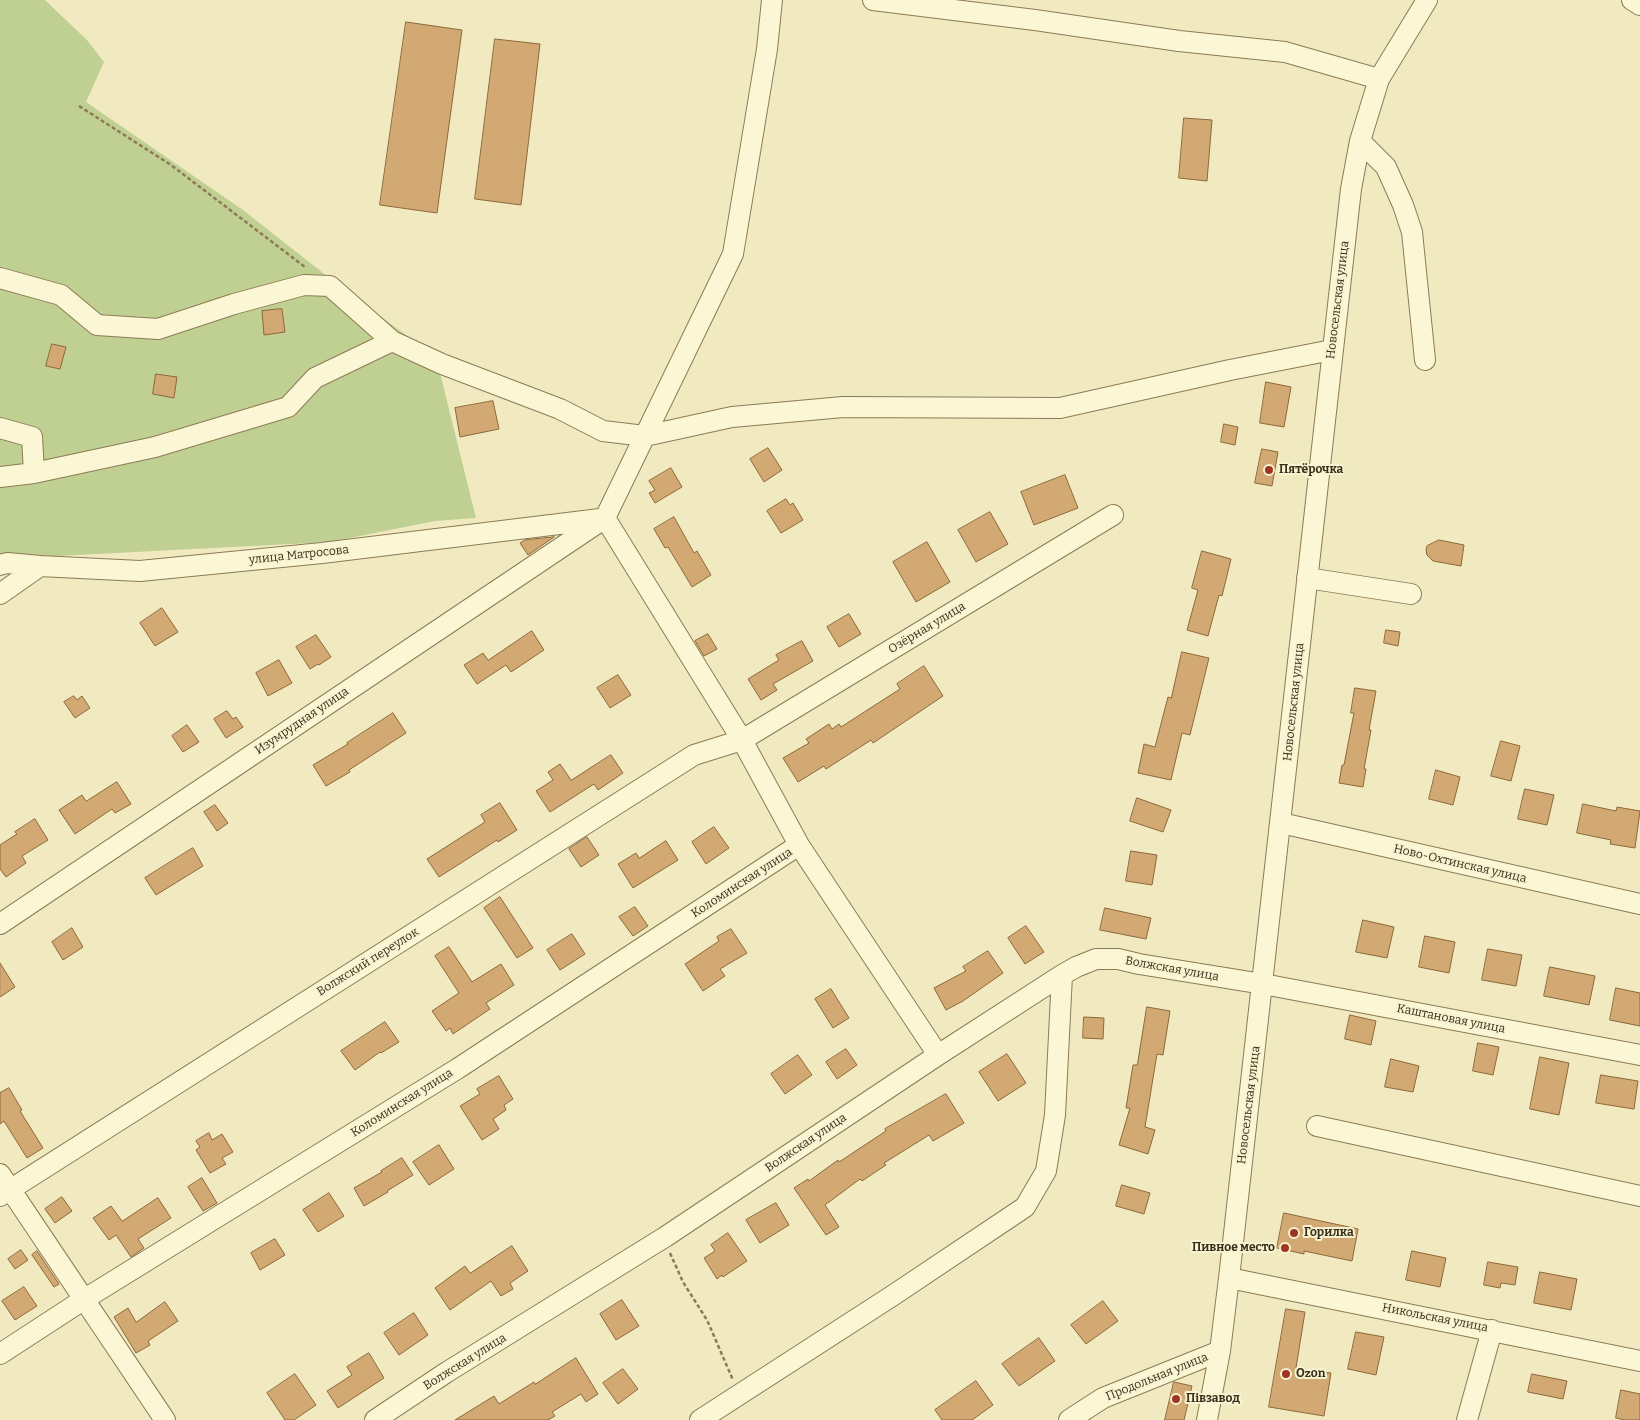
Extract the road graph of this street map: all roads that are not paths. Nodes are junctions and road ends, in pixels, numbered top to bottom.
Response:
1 (772, 0) edge
2 (873, 0) edge
3 (1427, 0) edge
4 (1632, 0) edge
5 (1640, 5) edge
6 (1379, 79) junction
7 (1360, 141) junction
8 (0, 278) edge
9 (392, 341) junction
10 (1332, 350) junction
11 (1425, 360) dead end
12 (0, 428) edge
13 (645, 436) junction
14 (34, 473) junction
15 (0, 477) edge
16 (1113, 515) dead end
17 (605, 518) junction
18 (0, 565) edge
19 (40, 566) junction
20 (1307, 578) junction
21 (0, 594) edge
22 (1411, 594) dead end
23 (742, 740) junction
24 (1281, 823) junction
25 (800, 845) junction
26 (1640, 904) edge
27 (0, 924) edge
28 (1062, 975) junction
29 (1262, 984) junction
30 (938, 1055) junction
31 (1640, 1055) edge
32 (1317, 1126) dead end
33 (4, 1186) edge
34 (1640, 1196) edge
35 (1229, 1278) junction
36 (83, 1300) junction
37 (1492, 1330) junction
38 (1220, 1351) junction
39 (0, 1354) edge
40 (1640, 1361) edge
41 (165, 1420) edge
42 (375, 1420) edge
43 (700, 1420) edge
44 (1069, 1420) edge
45 (1207, 1420) edge
46 (1468, 1420) edge

1 - 13 street
2 - 6 street
3 - 6 street, Новосельская улица
4 - 5 street
6 - 7 street, Новосельская улица
7 - 10 street, Новосельская улица
7 - 11 street
8 - 9 street
9 - 13 street
9 - 14 street
10 - 13 street
10 - 20 street, Новосельская улица
12 - 14 street
13 - 17 street
14 - 15 street
16 - 23 street, Озёрная улица
17 - 19 street, улица Матросова
17 - 23 street
17 - 27 street, Изумрудная улица
18 - 19 street, улица Матросова
19 - 21 street
20 - 22 street
20 - 24 street, Новосельская улица
23 - 25 street
23 - 33 street, Волжский переулок
24 - 26 street, Ново-Охтинская улица
24 - 29 street, Новосельская улица
25 - 30 street
25 - 36 street, Коломинская улица
28 - 29 street, Волжская улица
28 - 30 street, Волжская улица
28 - 43 street
29 - 31 street, Каштановая улица
29 - 35 street, Новосельская улица
30 - 42 street, Волжская улица
32 - 34 street
33 - 36 street
35 - 37 street, Никольская улица
35 - 38 street, Новосельская улица
36 - 39 street, Коломинская улица
36 - 41 street
37 - 40 street, Никольская улица
37 - 46 street
38 - 44 street, Продольная улица
38 - 45 street, Новосельская улица

